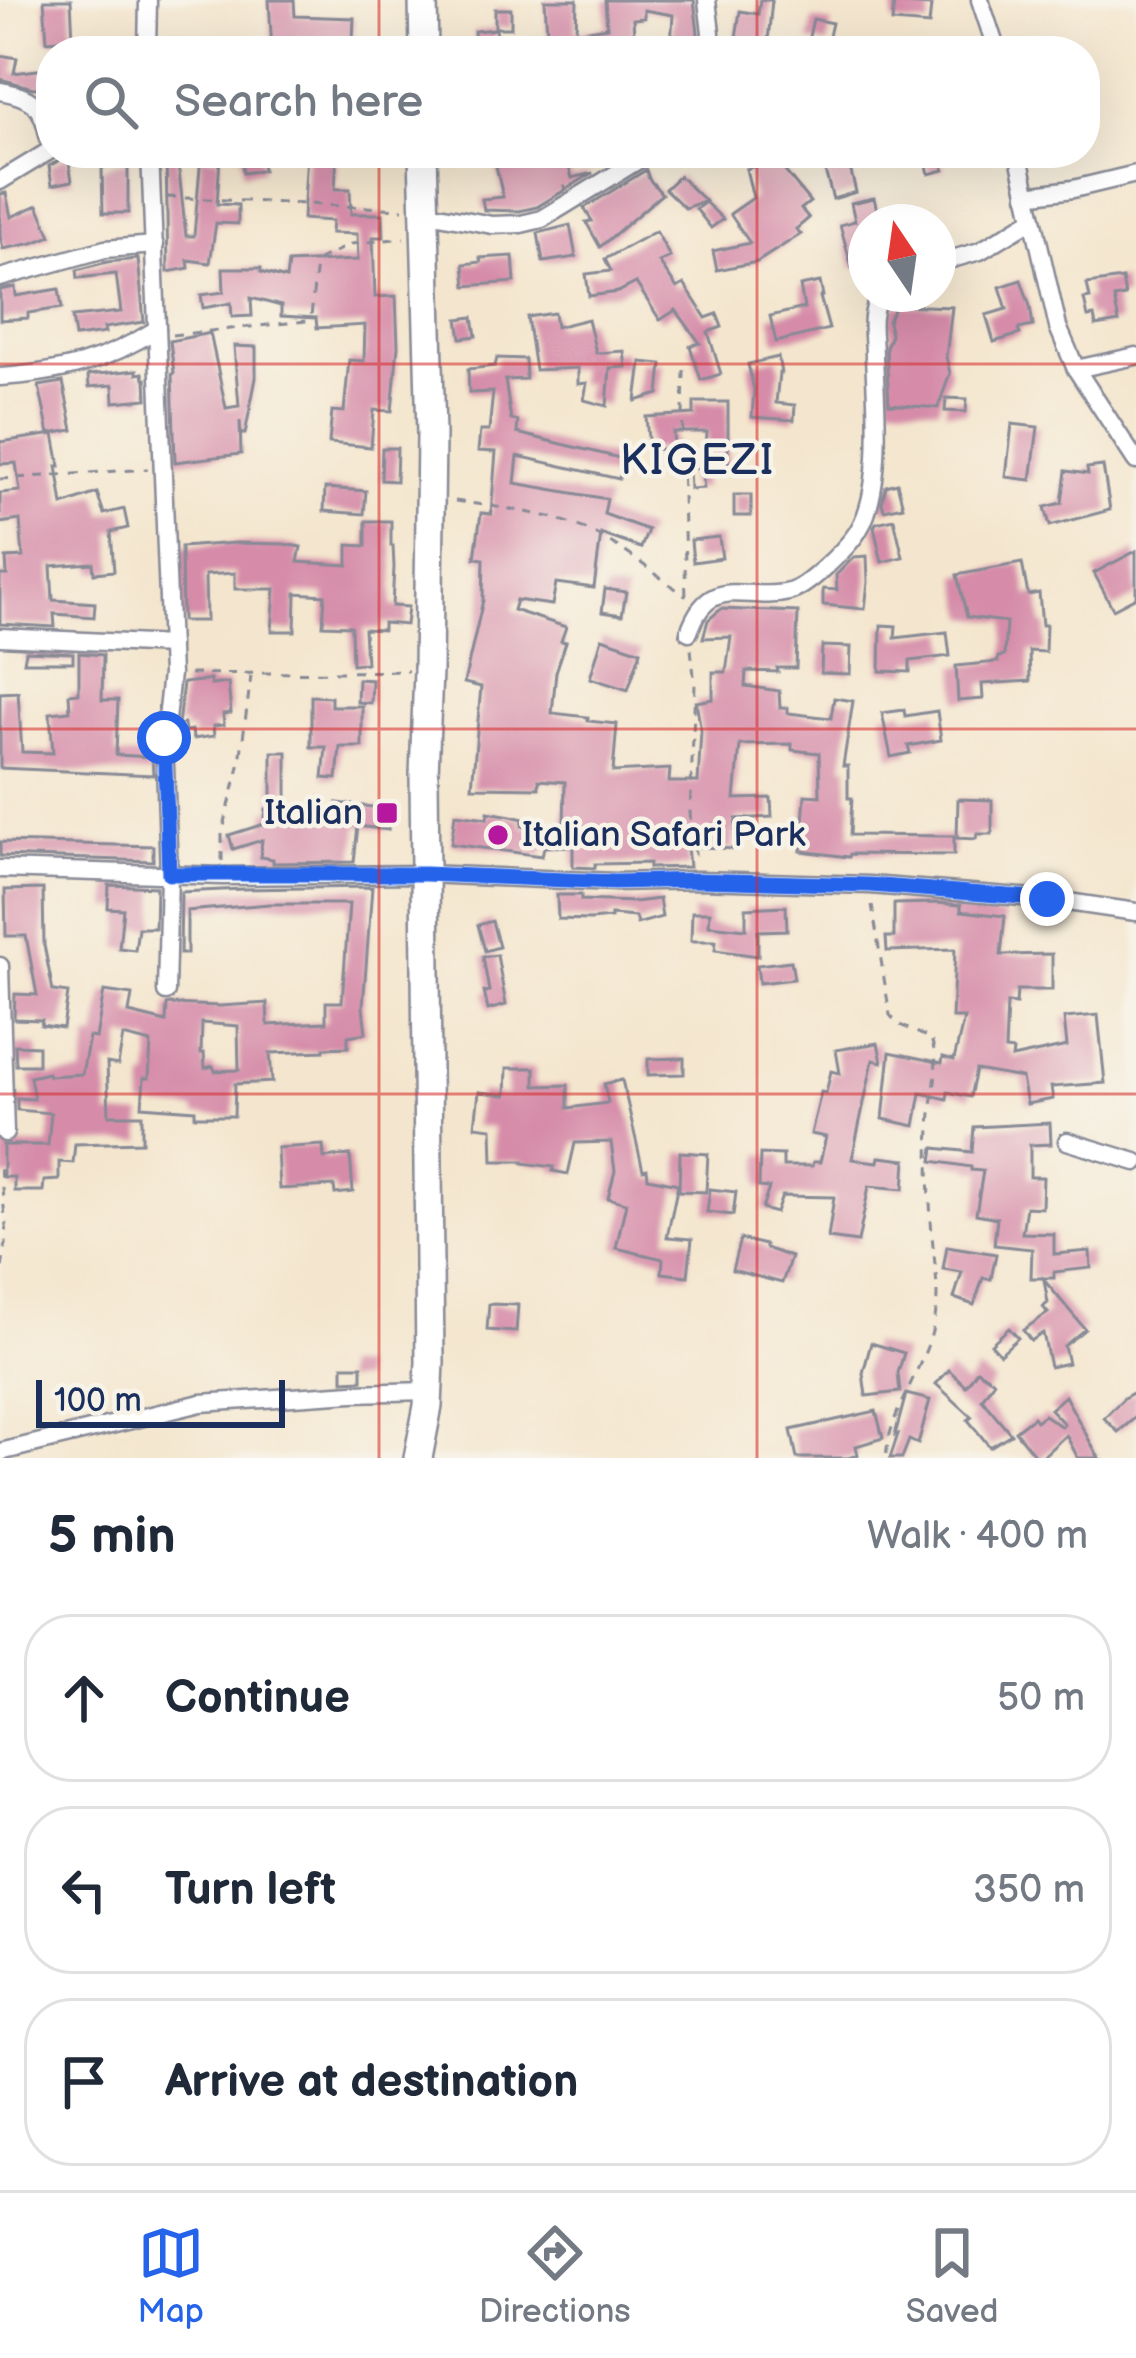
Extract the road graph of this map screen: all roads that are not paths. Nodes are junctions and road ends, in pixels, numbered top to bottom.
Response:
1 (148, 0) edge
2 (423, 0) edge
3 (707, 0) edge
4 (980, 0) edge
5 (147, 36) edge
6 (424, 36) edge
7 (710, 36) edge
8 (992, 36) edge
9 (0, 91) edge
10 (36, 105) edge
11 (36, 159) edge
12 (152, 168) edge
13 (423, 168) edge
14 (625, 168) edge
15 (1021, 168) edge
16 (1136, 174) edge
17 (0, 181) edge
18 (1027, 195) junction
19 (1033, 219) junction
20 (424, 225) junction
21 (155, 245) junction
22 (956, 258) edge
23 (0, 278) edge
24 (872, 312) edge
25 (157, 333) junction
26 (1136, 356) edge
27 (1076, 369) junction
28 (0, 377) edge
29 (1134, 453) edge
30 (689, 632) dead end
31 (0, 637) edge
32 (170, 645) junction
33 (0, 869) edge
34 (169, 874) junction
35 (425, 874) junction
36 (1136, 912) edge
37 (0, 966) edge
38 (166, 992) dead end
39 (5, 1133) dead end
40 (1067, 1142) dead end
41 (1136, 1162) edge
42 (428, 1391) junction
43 (0, 1452) edge
44 (418, 1458) edge

1 - 5 street
2 - 6 main road
3 - 7 street
4 - 8 street
9 - 10 street
11 - 17 street
12 - 21 street
13 - 20 main road
14 - 20 street
15 - 18 street
16 - 18 street
18 - 19 street
19 - 22 street
19 - 27 street
20 - 35 main road
21 - 23 street
21 - 25 street
24 - 30 street
25 - 28 street
25 - 32 street
26 - 27 street
27 - 29 street
31 - 32 street
32 - 34 street
33 - 34 street
34 - 35 street
34 - 38 street
35 - 36 street
35 - 42 main road
37 - 39 street
40 - 41 street
42 - 43 street
42 - 44 main road

